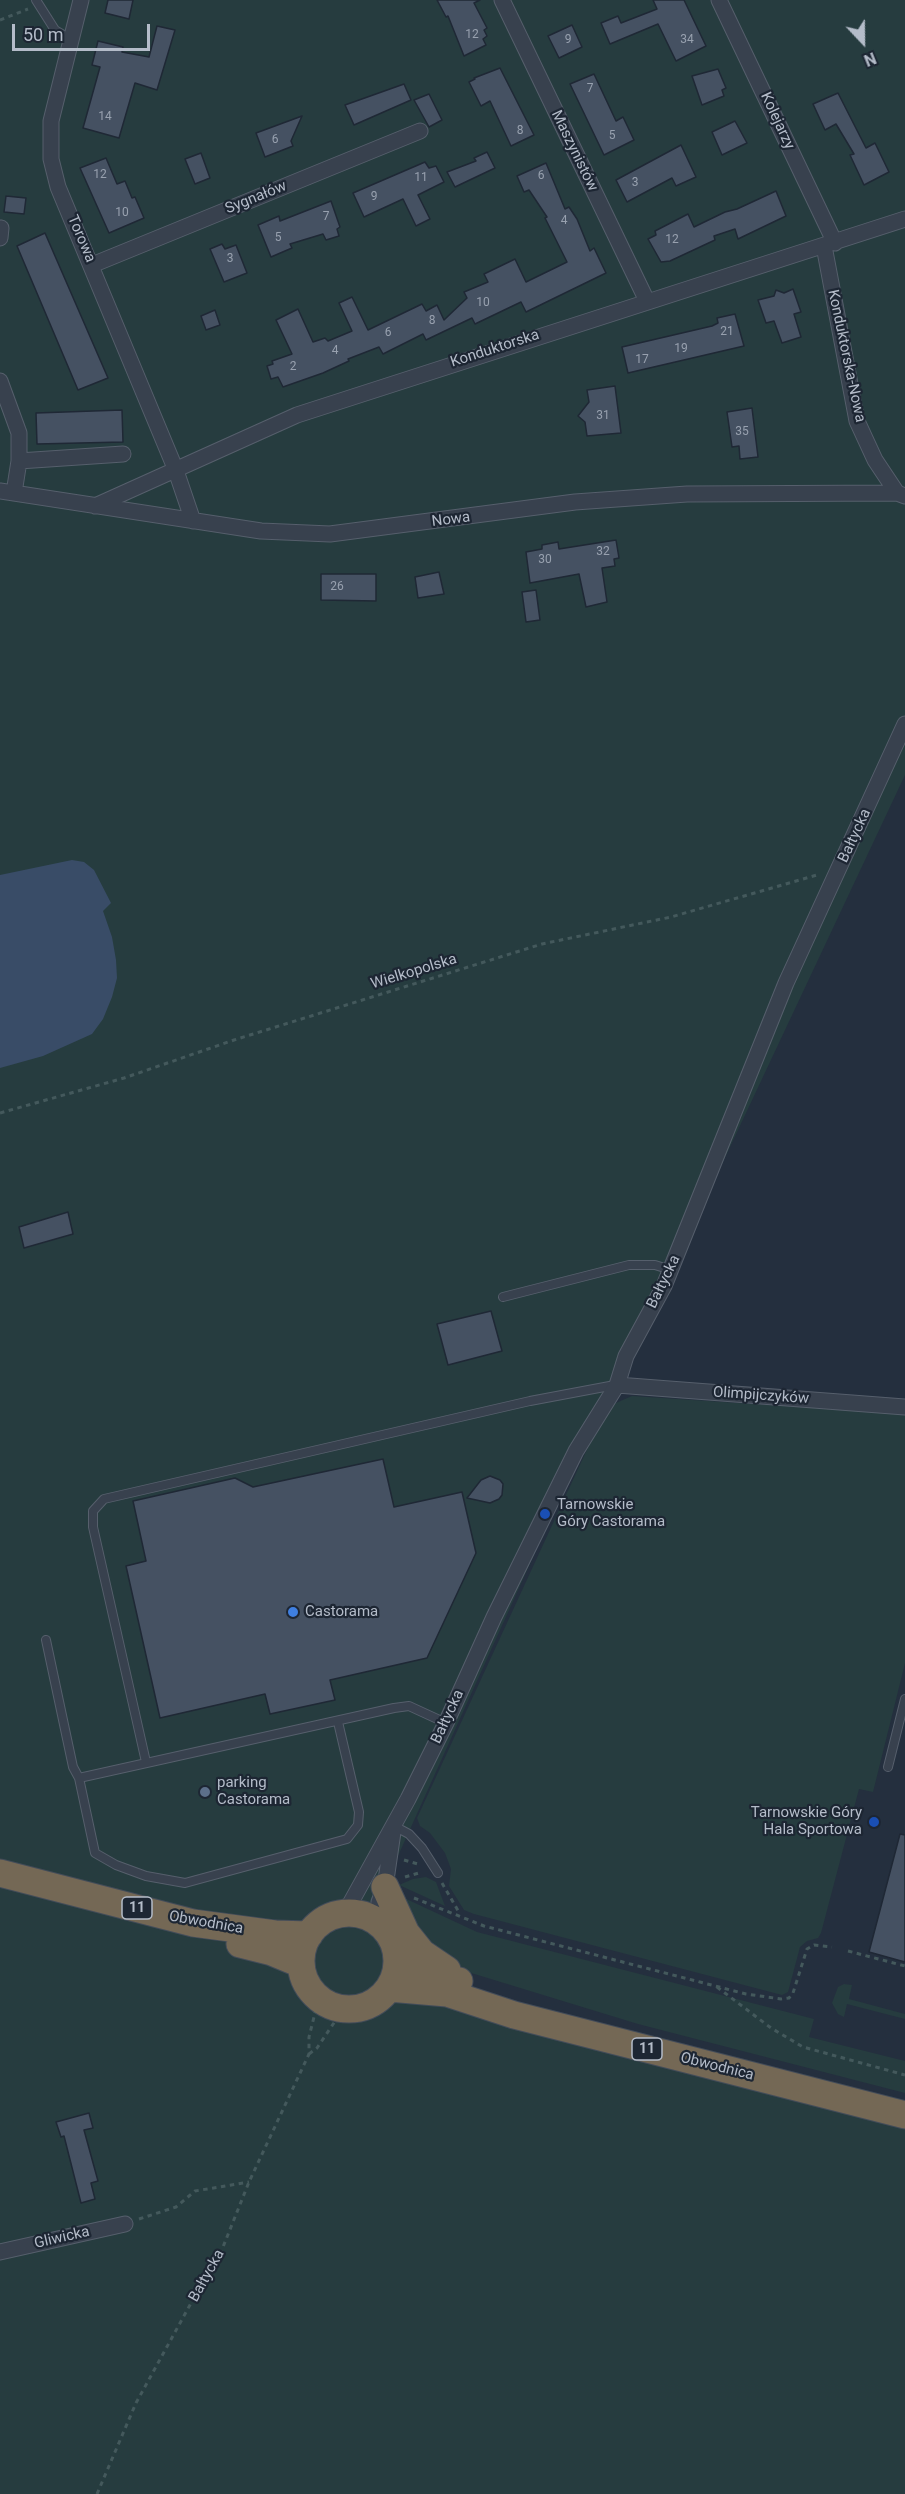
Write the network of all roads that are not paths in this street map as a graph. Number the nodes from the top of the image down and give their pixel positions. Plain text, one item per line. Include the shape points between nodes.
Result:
1 (81, 0) edge
2 (502, 0) edge
3 (719, 0) edge
4 (37, 3) edge
5 (72, 40) junction
6 (420, 131) dead end
7 (905, 219) edge
8 (830, 245) junction
9 (92, 266) junction
10 (647, 301) junction
11 (0, 381) edge
12 (123, 454) dead end
13 (20, 461) junction
14 (175, 468) junction
15 (7, 492) edge
16 (901, 494) edge
17 (95, 506) junction
18 (193, 521) junction
19 (905, 724) edge
20 (671, 1270) junction
21 (503, 1297) dead end
22 (617, 1384) junction
23 (905, 1407) edge
24 (46, 1640) dead end
25 (905, 1699) edge
26 (338, 1722) junction
27 (446, 1723) junction
28 (146, 1762) junction
29 (888, 1767) dead end
30 (79, 1778) junction
31 (394, 1826) junction
32 (0, 1873) edge
33 (438, 1873) road end
34 (0, 1884) edge
35 (395, 1891) junction
36 (345, 1913) junction
37 (378, 1922) junction
38 (309, 1935) junction
39 (397, 1956) junction
40 (301, 1964) junction
41 (468, 1984) junction
42 (389, 1988) junction
43 (905, 2104) edge
44 (905, 2115) edge
45 (125, 2224) road end
46 (0, 2252) edge

1 - 5 street, Torowa
2 - 10 street, Maszynistów
3 - 8 street, Kolejarzy
4 - 5 lane via 55,30
5 - 9 street, Torowa via 51,121 51,159 58,187
6 - 9 street, Sygnałów
7 - 8 street, Konduktorska
8 - 10 street, Konduktorska
8 - 16 street, Konduktorska-Nowa via 857,420 875,460
9 - 14 street, Torowa
10 - 14 street, Konduktorska via 297,415
11 - 13 street via 19,433
12 - 13 street
13 - 15 street
14 - 17 street, Konduktorska
14 - 18 street, Torowa
15 - 17 street, Nowa
16 - 18 street, Nowa via 676,494 575,502 330,534 261,531
17 - 18 street, Nowa
19 - 20 street, Bałtycka via 786,982
20 - 21 lane via 655,1265 629,1265
20 - 22 street, Bałtycka via 626,1356
22 - 23 street, Olimpijczyków
22 - 27 street, Bałtycka via 576,1451
22 - 28 lane via 104,1499 93,1511 93,1527
24 - 30 lane via 73,1767
25 - 29 lane
26 - 27 lane via 409,1706
26 - 28 lane
26 - 30 lane via 359,1812 358,1825 347,1839 185,1883 146,1876 95,1853
27 - 31 street, Bałtycka
28 - 30 lane
31 - 33 lane via 417,1842
31 - 35 street, Bałtycka
31 - 36 street, Bałtycka
32 - 38 highway, Obwodnica / 11 via 193,1923
34 - 40 highway, Obwodnica / 11 via 272,1952
35 - 37 street, Bałtycka via 379,1902
35 - 41 highway via 406,1933 422,1953
36 - 37 highway via 363,1914
36 - 38 highway via 325,1920
37 - 39 highway via 392,1940
38 - 40 highway
39 - 41 highway, Obwodnica / 11 via 430,1975
39 - 42 highway
40 - 42 highway via 307,1984 335,2006 369,2004
41 - 43 highway, Obwodnica / 11 via 583,2020
42 - 44 highway, Obwodnica / 11 via 447,1993 514,2015
45 - 46 street, Gliwicka

